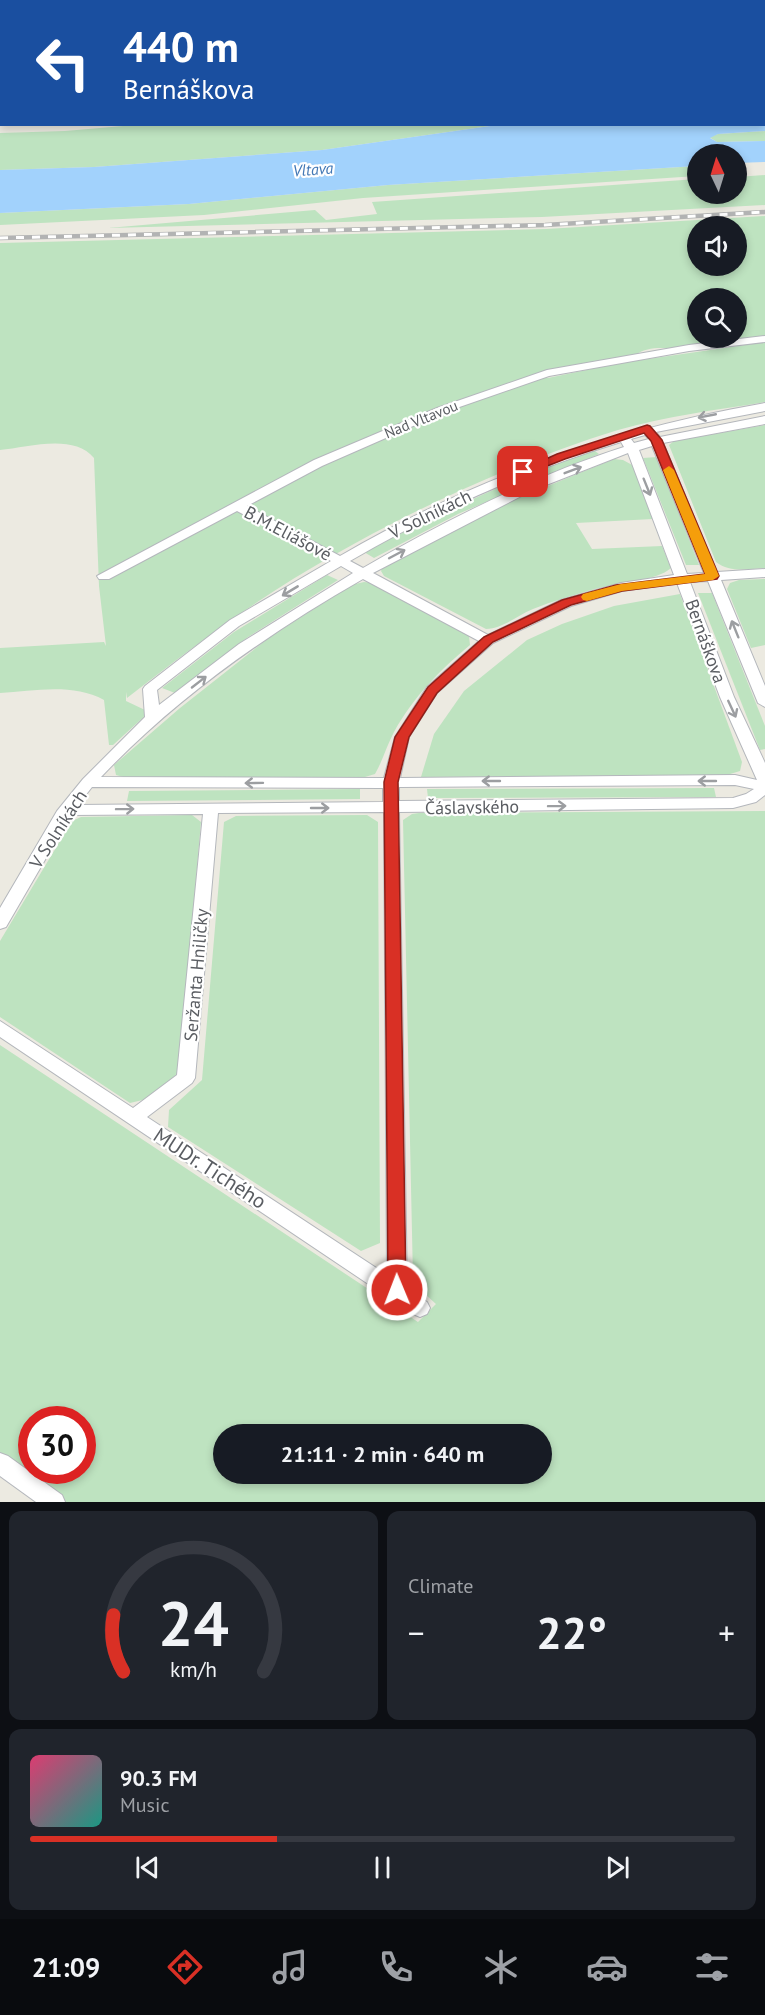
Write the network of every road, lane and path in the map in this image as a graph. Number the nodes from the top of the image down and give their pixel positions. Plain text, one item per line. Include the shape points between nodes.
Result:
1 (765, 339) edge
2 (765, 406) edge
3 (765, 420) edge
4 (647, 429) junction
5 (621, 436) junction
6 (656, 440) junction
7 (632, 448) junction
8 (236, 505) junction
9 (340, 560) junction
10 (364, 572) junction
11 (765, 573) edge
12 (104, 576) dead end
13 (713, 576) junction
14 (683, 578) junction
15 (488, 639) junction
16 (765, 703) edge
17 (153, 719) junction
18 (765, 780) edge
19 (88, 782) junction
20 (391, 782) junction
21 (765, 787) edge
22 (211, 808) junction
23 (391, 808) junction
24 (67, 810) junction
25 (0, 923) edge
26 (0, 1028) edge
27 (134, 1117) junction
28 (397, 1290) junction
29 (420, 1308) dead end
30 (0, 1463) edge
31 (46, 1499) edge

1 - 8 street, Nad Vltavou via 689,348 547,374 441,410 318,463
2 -> 4 street, V Solníkách
3 - 6 street, V Solníkách
4 - 5 street, V Solníkách
4 - 6 street, Bernáškova
5 - 7 street, Bernáškova
5 - 9 street, V Solníkách via 485,487
6 - 7 street, V Solníkách
6 - 13 street, Bernáškova
10 -> 7 street, V Solníkách via 496,504
7 -> 14 street, Bernáškova
8 - 9 street, B.M.Eliášové
8 - 12 street, Nad Vltavou
9 - 10 street
9 -> 17 street, V Solníkách via 226,629 150,688
10 - 15 street
17 -> 10 street, V Solníkách via 251,641
11 - 13 street
13 - 14 street
16 -> 13 street, Bernáškova
14 - 15 street via 621,587 566,603
14 -> 18 street, Bernáškova via 727,697
15 - 20 street via 432,690 402,737
17 - 19 street, V Solníkách
20 -> 19 street, Čáslavského
19 - 24 street, V Solníkách
21 -> 20 street, Čáslavského via 735,780
20 - 23 street
23 -> 21 street, Čáslavského via 734,803 751,798
22 -> 23 street, Čáslavského
24 -> 22 street, Čáslavského
22 - 27 street, Seržanta Hniličky via 186,1078
23 - 28 street
24 - 25 street, V Solníkách
26 - 27 street, MUDr. Tichého
27 - 28 street, MUDr. Tichého
28 - 29 street, MUDr. Tichého
30 - 31 street

